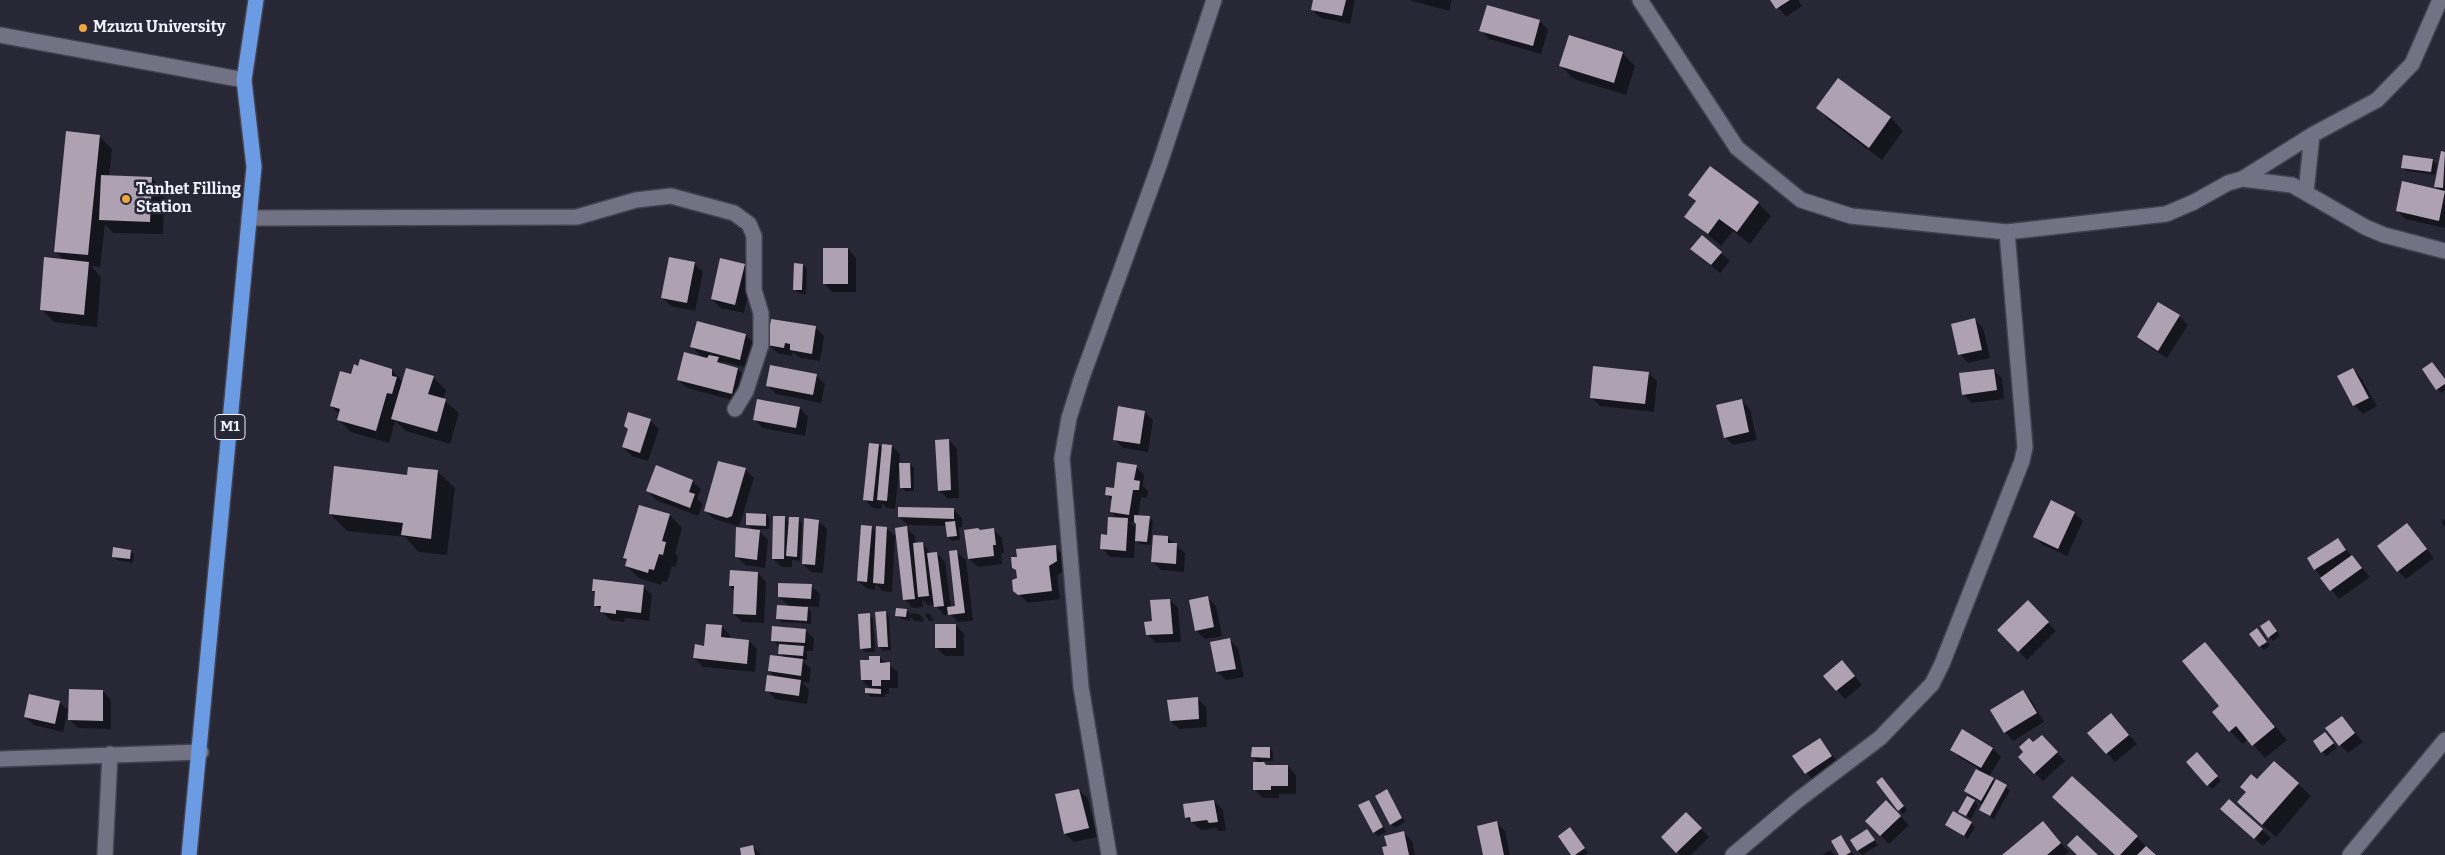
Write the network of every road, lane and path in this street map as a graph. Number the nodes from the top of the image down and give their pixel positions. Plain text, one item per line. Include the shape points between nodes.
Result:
1 (256, 0) edge
2 (1214, 0) edge
3 (1640, 0) edge
4 (2440, 0) edge
5 (0, 35) edge
6 (244, 80) junction
7 (2312, 135) junction
8 (2242, 180) junction
9 (2306, 192) junction
10 (249, 218) junction
11 (2007, 232) junction
12 (2445, 251) edge
13 (735, 408) dead end
14 (2445, 740) edge
15 (201, 752) junction
16 (110, 754) junction
17 (0, 759) edge
18 (104, 855) edge
19 (189, 855) edge
20 (1109, 855) edge
21 (1733, 855) edge
22 (2350, 855) edge

1 - 6 highway, M1
2 - 20 street via 1160,163 1081,380 1069,418 1062,458 1081,687
3 - 11 street via 1737,148 1801,200 1851,216
4 - 7 street via 2412,64 2398,80 2377,100
5 - 6 street
6 - 10 highway, M1 via 254,167
7 - 8 street
7 - 9 street
8 - 9 street via 2285,184
8 - 11 street via 2228,183 2166,214
9 - 12 street via 2372,229
10 - 13 street via 577,217 636,200 671,196 734,213 749,224 754,236 754,290 761,313 761,346 746,391
10 - 15 highway, M1
11 - 21 street via 2025,447 1942,664 1932,684 1880,738 1798,800
14 - 22 street
15 - 16 street
15 - 19 highway, M1
16 - 17 street
16 - 18 street

